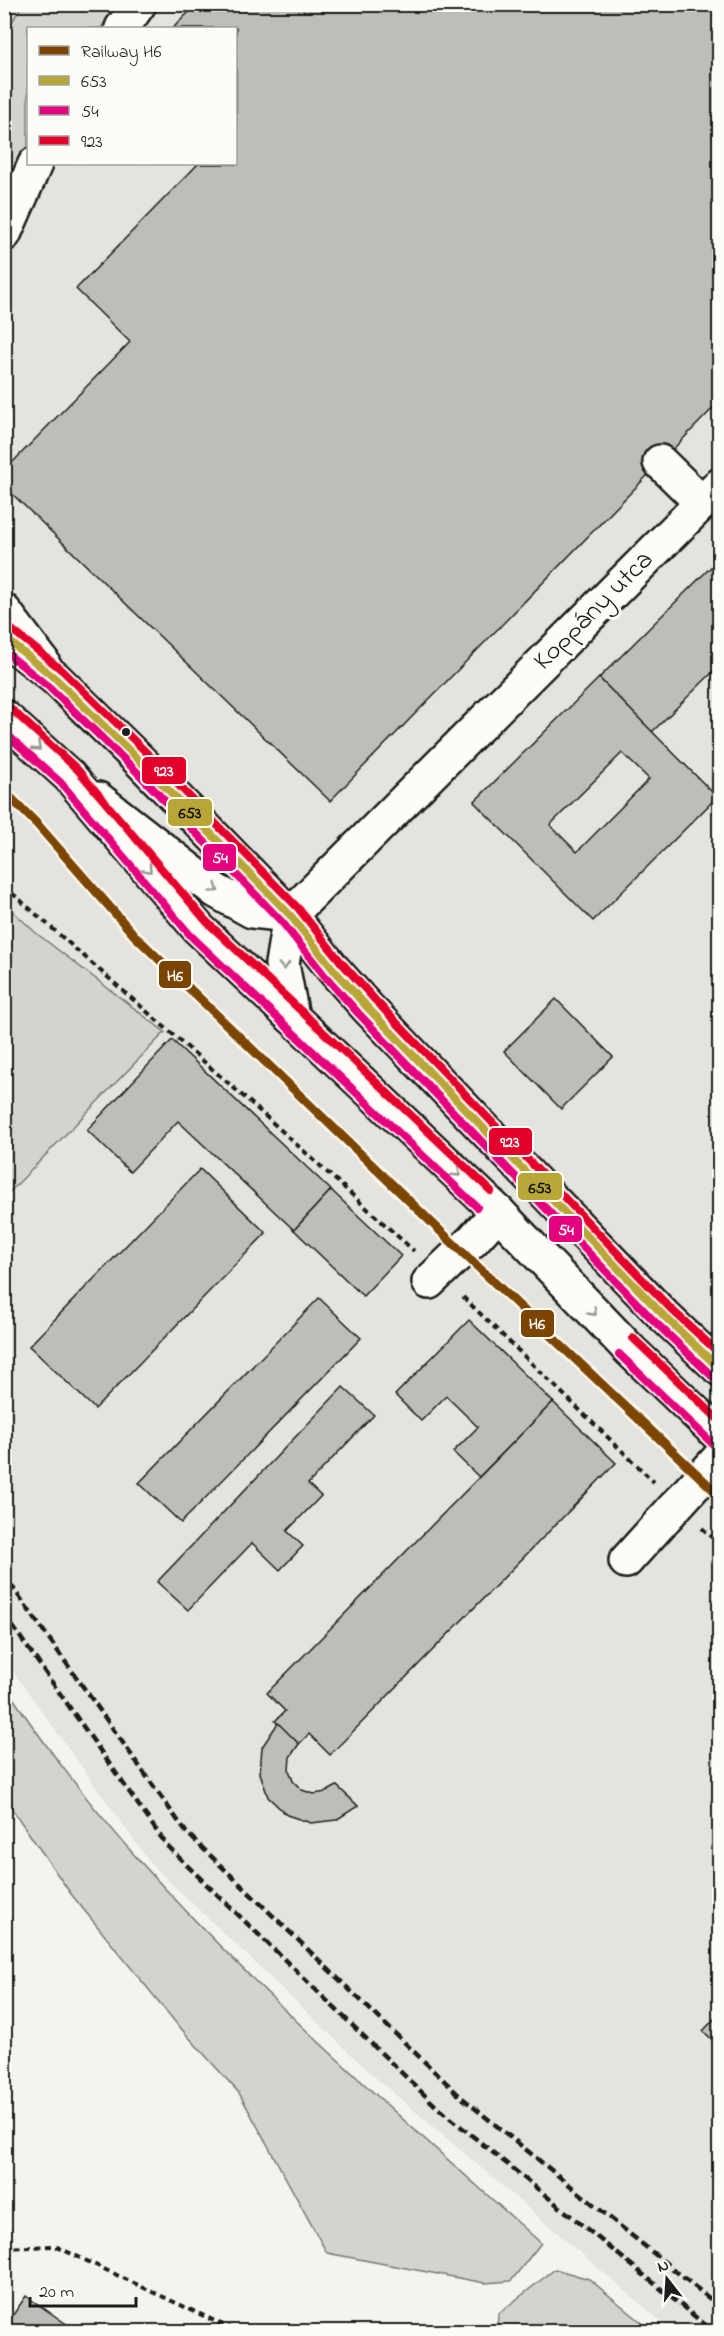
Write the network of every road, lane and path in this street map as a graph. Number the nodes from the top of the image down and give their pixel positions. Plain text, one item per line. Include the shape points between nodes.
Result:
1 (139, 4) edge
2 (123, 27) edge
3 (35, 165) edge
4 (4, 234) edge
5 (660, 462) dead end
6 (711, 494) edge
7 (4, 611) edge
8 (4, 637) edge
9 (56, 679) junction
10 (4, 717) edge
11 (69, 776) junction
12 (4, 886) edge
13 (290, 915) junction
14 (292, 1017) junction
15 (498, 1212) junction
16 (433, 1277) junction
17 (720, 1369) edge
18 (720, 1436) edge
19 (720, 1457) edge
20 (677, 1504) junction
21 (720, 1545) edge
22 (626, 1561) dead end
23 (4, 2248) edge
24 (238, 2331) edge

1 - 2 main road
3 - 4 main road
5 - 6 main road
6 - 13 main road, Koppány utca
7 - 9 main road
8 - 9 main road
9 - 13 main road
10 -> 11 main road
11 -> 13 main road via 216,891 252,911
11 -> 14 main road via 198,928
12 - 16 path via 252,1104
13 -> 14 main road via 282,964
13 - 17 main road via 367,1007 664,1316
14 -> 15 main road
15 - 16 main road
15 -> 18 main road via 631,1351
16 - 20 path
19 - 20 main road
20 - 21 path
20 - 22 main road
23 - 24 path via 55,2246

